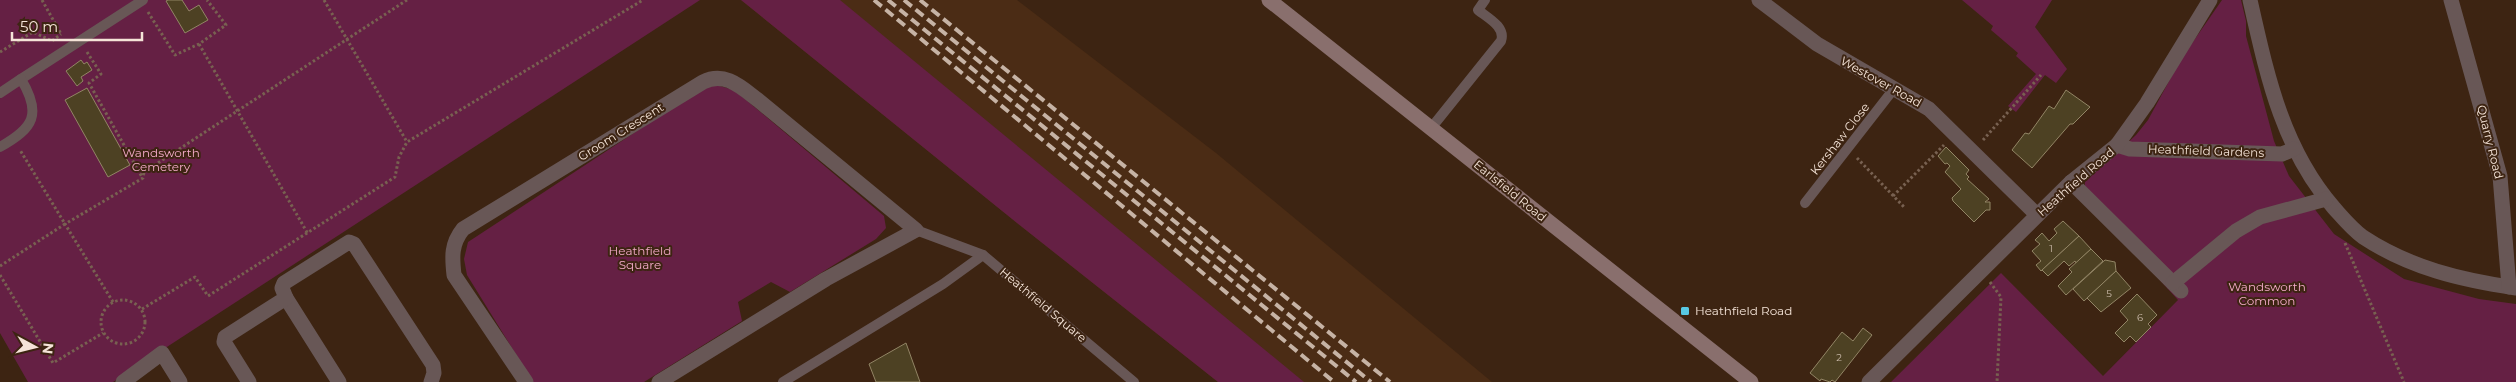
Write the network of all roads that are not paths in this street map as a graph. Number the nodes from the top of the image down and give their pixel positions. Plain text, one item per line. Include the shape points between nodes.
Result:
1 (1269, 0) edge
2 (1485, 0) edge
3 (1759, 0) edge
4 (2210, 0) edge
5 (2250, 0) edge
6 (2451, 0) edge
7 (142, 1) edge
8 (21, 79) junction
9 (1894, 90) junction
10 (0, 93) edge
11 (1432, 128) junction
12 (2117, 145) junction
13 (0, 147) edge
14 (2294, 149) junction
15 (2071, 182) junction
16 (2326, 199) junction
17 (1805, 203) dead end
18 (2037, 215) junction
19 (916, 230) junction
20 (983, 255) junction
21 (2512, 288) edge
22 (286, 298) junction
23 (123, 382) edge
24 (180, 382) edge
25 (249, 382) edge
26 (339, 382) edge
27 (431, 382) edge
28 (526, 382) edge
29 (659, 382) edge
30 (783, 382) edge
31 (1134, 382) edge
32 (1751, 382) edge
33 (1869, 382) edge

1 - 11 main road, Earlsfield Road
2 - 11 lane via 1478,10 1502,30 1501,41
3 - 9 street, Westover Road via 1817,44
4 - 12 street, Heathfield Road via 2147,103
5 - 14 street via 2268,81
6 - 21 street, Quarry Road via 2500,176
7 - 8 lane
8 - 10 lane
8 - 13 lane via 31,96 32,120 14,139
9 - 17 lane, Kershaw Close
9 - 18 street, Westover Road via 1929,109
11 - 32 main road, Earlsfield Road
12 - 14 street, Heathfield Gardens via 2130,149 2282,154
12 - 15 street, Heathfield Road
14 - 16 street
15 - 16 street via 2177,287 2236,232 2260,217
15 - 18 street, Heathfield Road
16 - 21 street via 2357,232 2398,256 2452,277
18 - 33 street, Heathfield Road
19 - 20 lane, Heathfield Square
19 - 28 street, Groom Crescent via 733,81 709,79 464,229 454,240 454,275
19 - 29 street via 826,278
20 - 30 lane via 943,284
20 - 31 lane, Heathfield Square
22 - 25 street via 226,337 224,342
22 - 26 street
22 - 27 street via 282,288 284,283 344,244 354,244 433,365
23 - 24 street via 162,353

